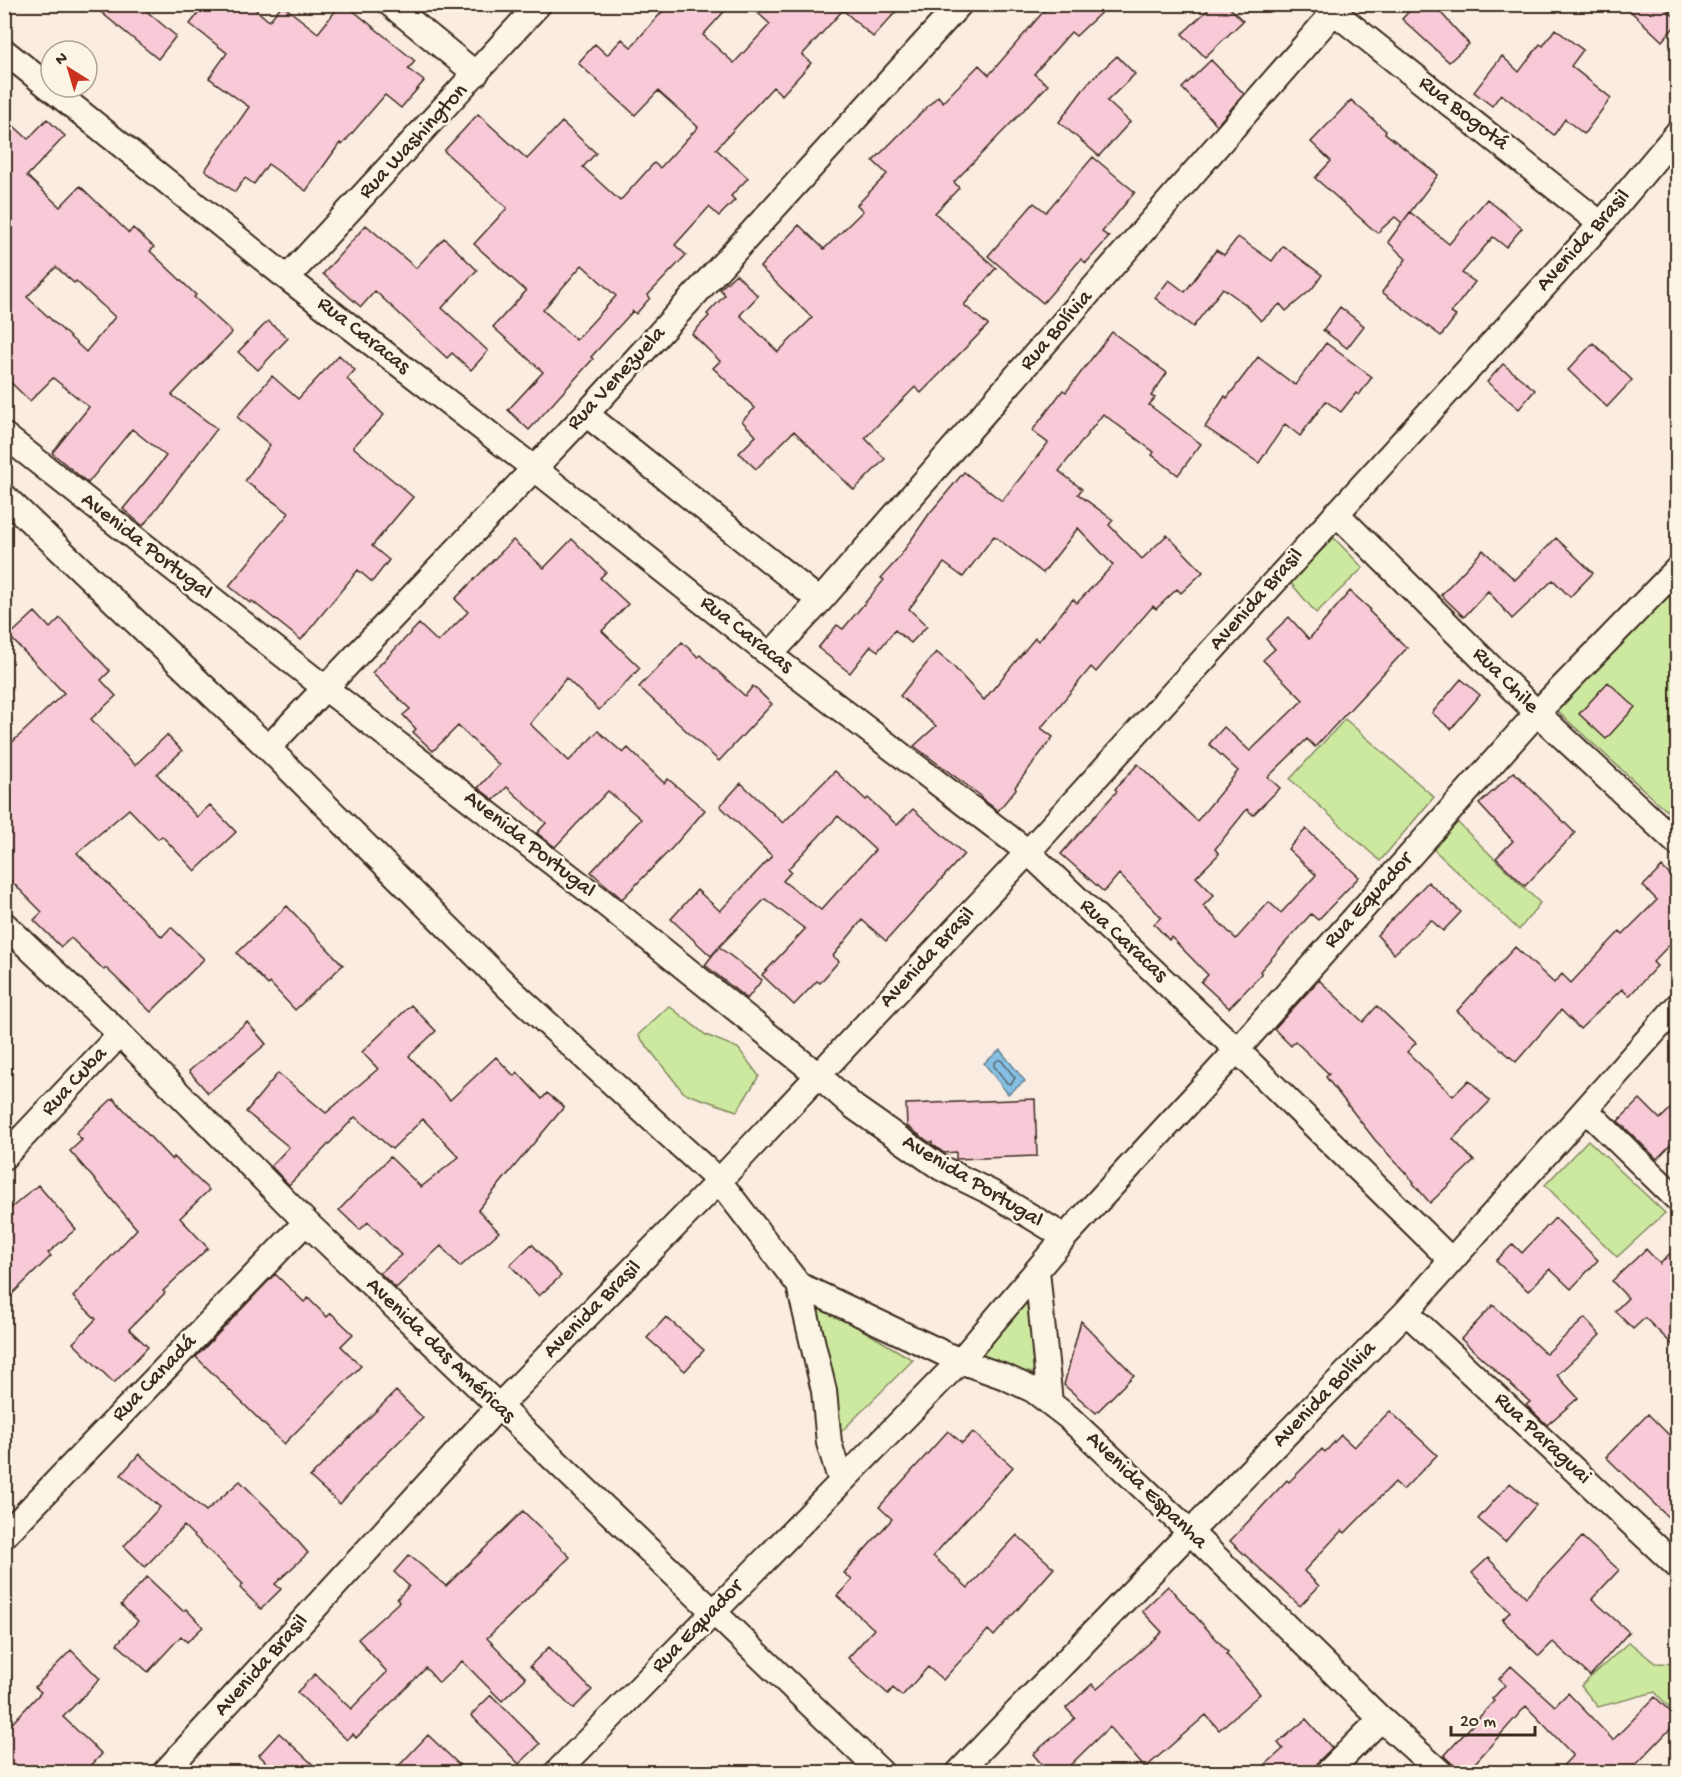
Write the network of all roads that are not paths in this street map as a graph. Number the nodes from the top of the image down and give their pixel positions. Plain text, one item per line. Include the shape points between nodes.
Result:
1 (390, 4) edge
2 (539, 4) edge
3 (960, 4) edge
4 (1333, 7) edge
5 (4, 51) edge
6 (476, 74) junction
7 (1677, 132) edge
8 (1601, 224) junction
9 (287, 278) junction
10 (586, 414) junction
11 (4, 435) edge
12 (535, 469) junction
13 (4, 496) edge
14 (1336, 513) junction
15 (1677, 568) edge
16 (820, 601) junction
17 (770, 655) junction
18 (325, 688) junction
19 (1537, 713) junction
20 (268, 748) junction
21 (1677, 844) edge
22 (1028, 852) junction
23 (4, 924) edge
24 (1677, 1005) edge
25 (120, 1034) junction
26 (1237, 1050) junction
27 (818, 1075) junction
28 (1586, 1110) junction
29 (4, 1157) edge
30 (719, 1181) junction
31 (1677, 1200) edge
32 (306, 1222) junction
33 (1065, 1237) junction
34 (1451, 1260) junction
35 (1037, 1270) junction
36 (800, 1285) junction
37 (1406, 1312) junction
38 (960, 1361) junction
39 (1050, 1403) junction
40 (498, 1407) junction
41 (841, 1482) junction
42 (1190, 1532) junction
43 (4, 1536) edge
44 (1677, 1567) edge
45 (712, 1613) junction
46 (1381, 1719) junction
47 (165, 1773) edge
48 (557, 1773) edge
49 (881, 1773) edge
50 (960, 1773) edge
51 (1328, 1773) edge
52 (1440, 1773) edge

1 - 6 street
2 - 6 street, Rua Washington
3 - 10 street, Rua Venezuela
4 - 8 street, Rua Bogotá
4 - 16 street, Rua Bolívia
5 - 9 street, Rua Caracas
6 - 9 street, Rua Washington
7 - 8 street, Avenida Brasil
8 - 14 street, Avenida Brasil
9 - 12 street, Rua Caracas
10 - 12 street, Rua Venezuela
10 - 16 street
11 - 18 street, Avenida Portugal
12 - 17 street, Rua Caracas
12 - 18 street, Rua Venezuela
13 - 20 street
14 - 19 street, Rua Chile
14 - 22 street, Avenida Brasil
15 - 19 street, Rua Equador
16 - 17 street, Rua Bolívia
17 - 22 street, Rua Caracas
18 - 20 street, Rua Venezuela
18 - 27 street, Avenida Portugal via 598,898
19 - 21 street, Rua Chile
19 - 26 street, Rua Equador
20 - 30 street via 510,989
22 - 26 street, Rua Caracas
22 - 27 street, Avenida Brasil
23 - 25 street, Avenida das Américas
24 - 28 street, Avenida Bolívia
25 - 29 street, Rua Cuba
25 - 32 street, Avenida das Américas
26 - 33 street, Rua Equador
26 - 34 street, Rua Caracas
27 - 30 street, Avenida Brasil
27 - 33 street, Avenida Portugal via 854,1107 940,1168 992,1193
28 - 31 street
28 - 34 street, Avenida Bolívia
30 - 36 street
30 - 40 street, Avenida Brasil
32 - 40 street, Avenida das Américas
32 - 43 street, Rua Canadá
33 - 35 street, Rua Equador
34 - 37 street, Avenida Bolívia
35 - 38 street, Rua Equador
35 - 39 street
36 - 38 street, Avenida Espanha
36 - 41 street
37 - 42 street, Avenida Bolívia
37 - 44 street, Rua Paraguai
38 - 39 street, Avenida Espanha via 1033,1390
38 - 41 street, Rua Equador
39 - 42 street, Avenida Espanha
40 - 45 street, Avenida das Américas
40 - 47 street, Avenida Brasil
41 - 45 street, Rua Equador
42 - 46 street, Avenida Espanha
42 - 50 street, Avenida Bolívia
45 - 48 street, Rua Equador
45 - 49 street, Avenida das Américas
46 - 51 street
46 - 52 street, Avenida Espanha

